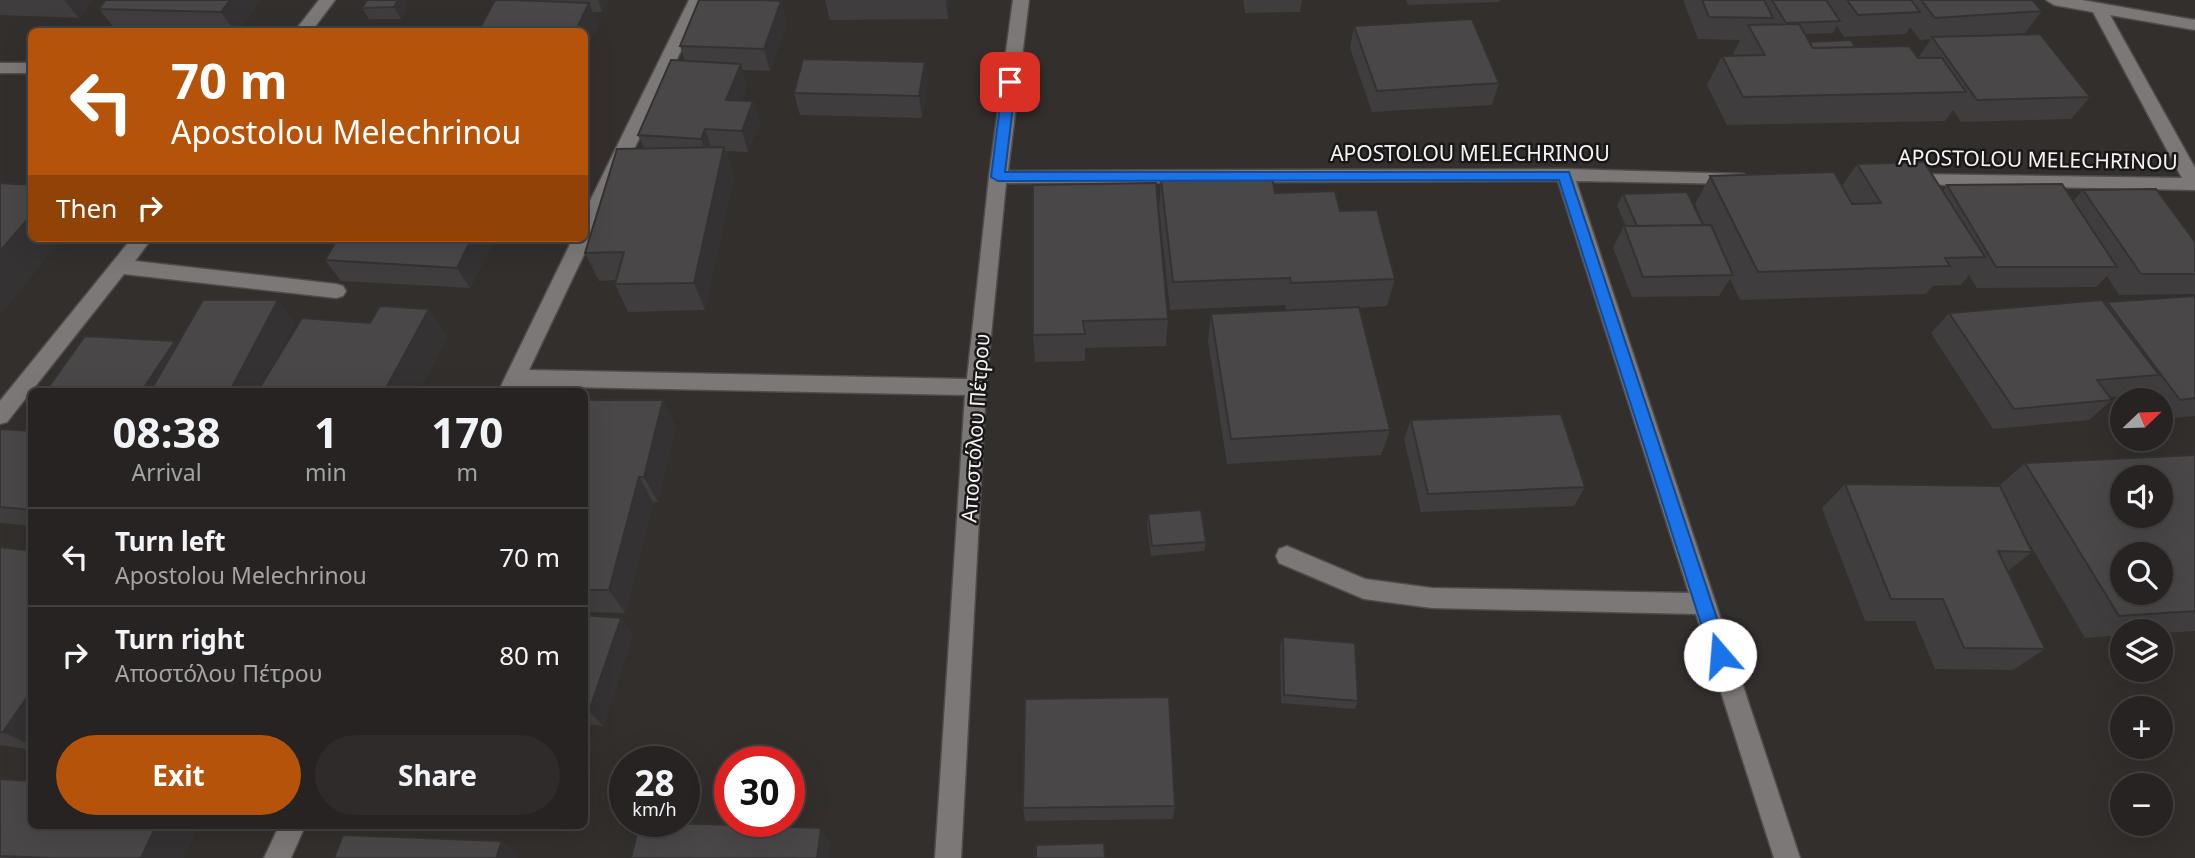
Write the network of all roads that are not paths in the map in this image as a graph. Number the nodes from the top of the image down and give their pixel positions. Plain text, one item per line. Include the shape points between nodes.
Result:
1 (327, 0) edge
2 (697, 0) edge
3 (1021, 0) edge
4 (2054, 0) edge
5 (2099, 9) junction
6 (2195, 25) edge
7 (305, 28) edge
8 (0, 68) edge
9 (28, 68) edge
10 (1565, 175) junction
11 (998, 177) junction
12 (1751, 178) edge
13 (1890, 180) edge
14 (2195, 184) edge
15 (588, 226) edge
16 (140, 242) edge
17 (580, 242) edge
18 (121, 267) junction
19 (336, 291) dead end
20 (511, 385) edge
21 (976, 387) junction
22 (0, 416) edge
23 (1287, 556) dead end
24 (1704, 604) junction
25 (290, 829) edge
26 (276, 858) edge
27 (948, 858) edge
28 (1787, 858) edge

1 - 7 street
2 - 15 street
3 - 11 street, Αποστόλου Πέτρου
4 - 5 street
5 - 6 street
5 - 14 street
8 - 9 street
10 - 11 street, APOSTOLOU MELECHRINOU
10 - 12 street, APOSTOLOU MELECHRINOU
10 - 24 street
11 - 21 street, Αποστόλου Πέτρου
13 - 14 street, APOSTOLOU MELECHRINOU
16 - 18 street
17 - 20 street
18 - 19 street
18 - 22 street
20 - 21 street
21 - 27 street, Αποστόλου Πέτρου
23 - 24 street via 1364,589 1433,598
24 - 28 street
25 - 26 street

